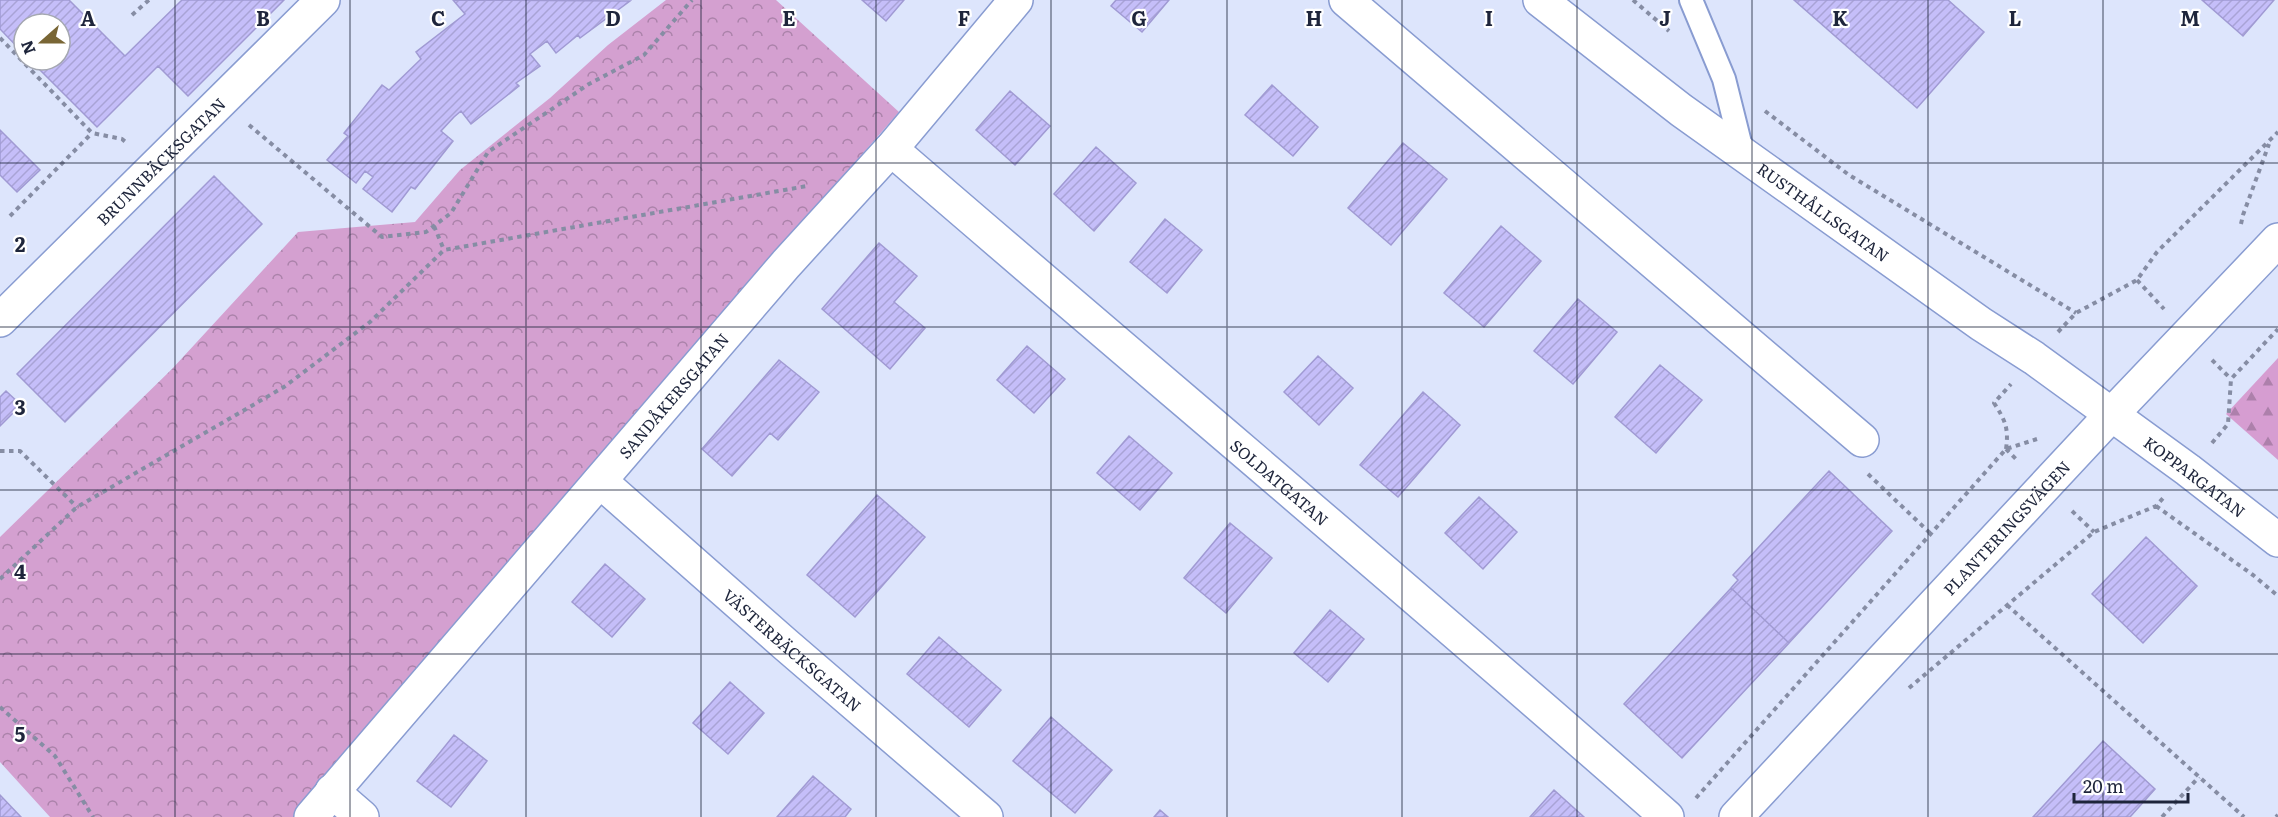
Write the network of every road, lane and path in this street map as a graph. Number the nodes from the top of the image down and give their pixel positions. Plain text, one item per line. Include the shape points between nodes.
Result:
1 (149, 0) edge
2 (323, 0) edge
3 (692, 0) edge
4 (1016, 0) edge
5 (1346, 0) edge
6 (1540, 0) edge
7 (1633, 0) edge
8 (1691, 0) edge
9 (132, 15) dead end
10 (1675, 36) dead end
11 (0, 38) edge
12 (1725, 80) junction
13 (221, 102) junction
14 (2278, 132) edge
15 (92, 133) junction
16 (2271, 140) junction
17 (891, 149) junction
18 (1743, 155) junction
19 (154, 168) junction
20 (808, 186) dead end
21 (10, 216) dead end
22 (2241, 225) dead end
23 (434, 226) junction
24 (2278, 240) edge
25 (444, 250) junction
26 (2076, 313) junction
27 (0, 321) edge
28 (2278, 329) edge
29 (2034, 358) junction
30 (2112, 414) junction
31 (1862, 440) joint
32 (0, 451) edge
33 (2188, 470) junction
34 (600, 481) junction
35 (2156, 506) junction
36 (78, 507) junction
37 (1931, 534) junction
38 (2278, 540) edge
39 (0, 579) edge
40 (2278, 596) edge
41 (2007, 605) junction
42 (1903, 693) dead end
43 (0, 707) edge
44 (2199, 777) junction
45 (332, 791) junction
46 (1696, 799) dead end
47 (93, 817) edge
48 (311, 817) edge
49 (362, 817) edge
50 (986, 817) edge
51 (1667, 817) edge
52 (1736, 817) edge
53 (2162, 817) edge
54 (2244, 817) edge

1 - 9 path
2 - 13 street, BRUNNBÄCKSGATAN
3 - 23 path via 644,56 589,84 488,152 451,213
4 - 17 street, SANDÅKERSGATAN
5 - 31 street
6 - 18 street, RUSTHÅLLSGATAN
7 - 10 path
8 - 12 lane
11 - 15 path
12 - 18 lane
12 - 26 path via 1849,176
13 - 19 street, BRUNNBÄCKSGATAN
13 - 23 path via 382,237 426,232
14 - 16 path
15 - 19 path via 122,139
15 - 21 path
16 - 22 path
16 - 26 path via 2157,252 2137,280
17 - 34 street, SANDÅKERSGATAN via 786,264
17 - 51 street, SOLDATGATAN via 1490,660
18 - 29 street, RUSTHÅLLSGATAN
19 - 27 street, BRUNNBÄCKSGATAN
20 - 25 path
23 - 25 path
24 - 30 street, PLANTERINGSVÄGEN
25 - 36 path via 370,322 284,387
26 - 29 path
28 - 33 path via 2230,379 2228,424
29 - 30 street, RUSTHÅLLSGATAN
29 - 37 path via 1995,403 2005,420 2006,449
30 - 33 street, KOPPARGATAN
30 - 52 street, PLANTERINGSVÄGEN
31 - 37 path via 1862,469
32 - 36 path via 20,451
33 - 35 path
33 - 38 street, KOPPARGATAN
34 - 45 street, SANDÅKERSGATAN
34 - 50 street, VÄSTERBÄCKSGATAN
35 - 40 path
35 - 41 path via 2094,532
36 - 39 path
37 - 46 path
41 - 42 path
41 - 44 path
43 - 47 path via 55,756
44 - 53 path
44 - 54 path
45 - 48 street, SANDÅKERSGATAN
45 - 49 street

